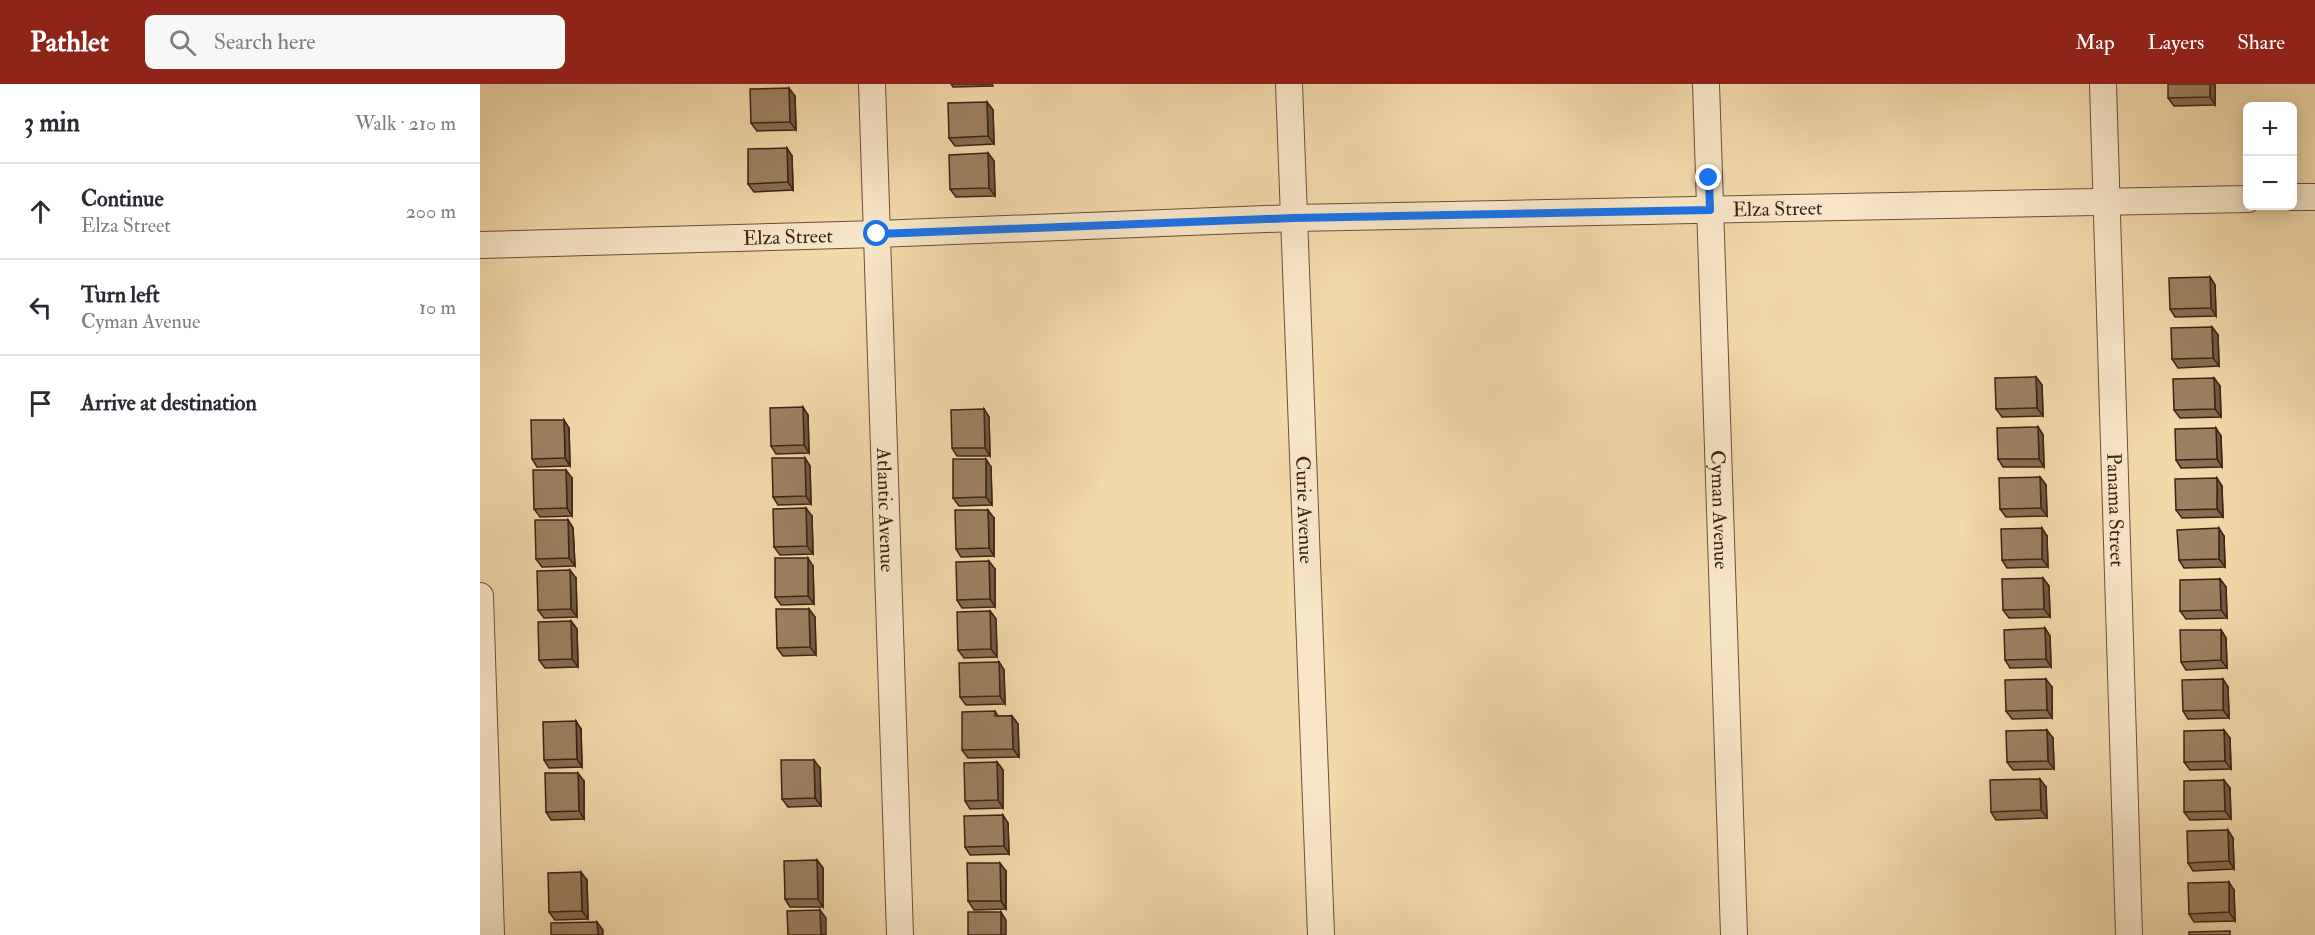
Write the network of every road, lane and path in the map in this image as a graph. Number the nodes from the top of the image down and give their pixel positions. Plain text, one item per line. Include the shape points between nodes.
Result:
1 (873, 84) edge
2 (1289, 84) edge
3 (1706, 84) edge
4 (2103, 84) edge
5 (2315, 197) edge
6 (2297, 198) edge
7 (2243, 199) edge
8 (2106, 202) junction
9 (1710, 210) junction
10 (1294, 218) junction
11 (877, 234) junction
12 (480, 245) edge
13 (480, 596) edge
14 (491, 935) edge
15 (900, 935) edge
16 (1321, 935) edge
17 (1734, 935) edge
18 (2129, 935) edge

1 - 11 street, Atlantic Avenue
2 - 10 street, Curie Avenue
3 - 9 street, Cyman Avenue
4 - 8 street, Panama Street
5 - 6 street
7 - 8 street, Elza Street
8 - 9 street, Elza Street
8 - 18 street, Panama Street
9 - 10 street, Elza Street
9 - 17 street, Cyman Avenue
10 - 11 street, Elza Street
10 - 16 street, Curie Avenue
11 - 12 street, Elza Street
11 - 15 street, Atlantic Avenue
13 - 14 street

